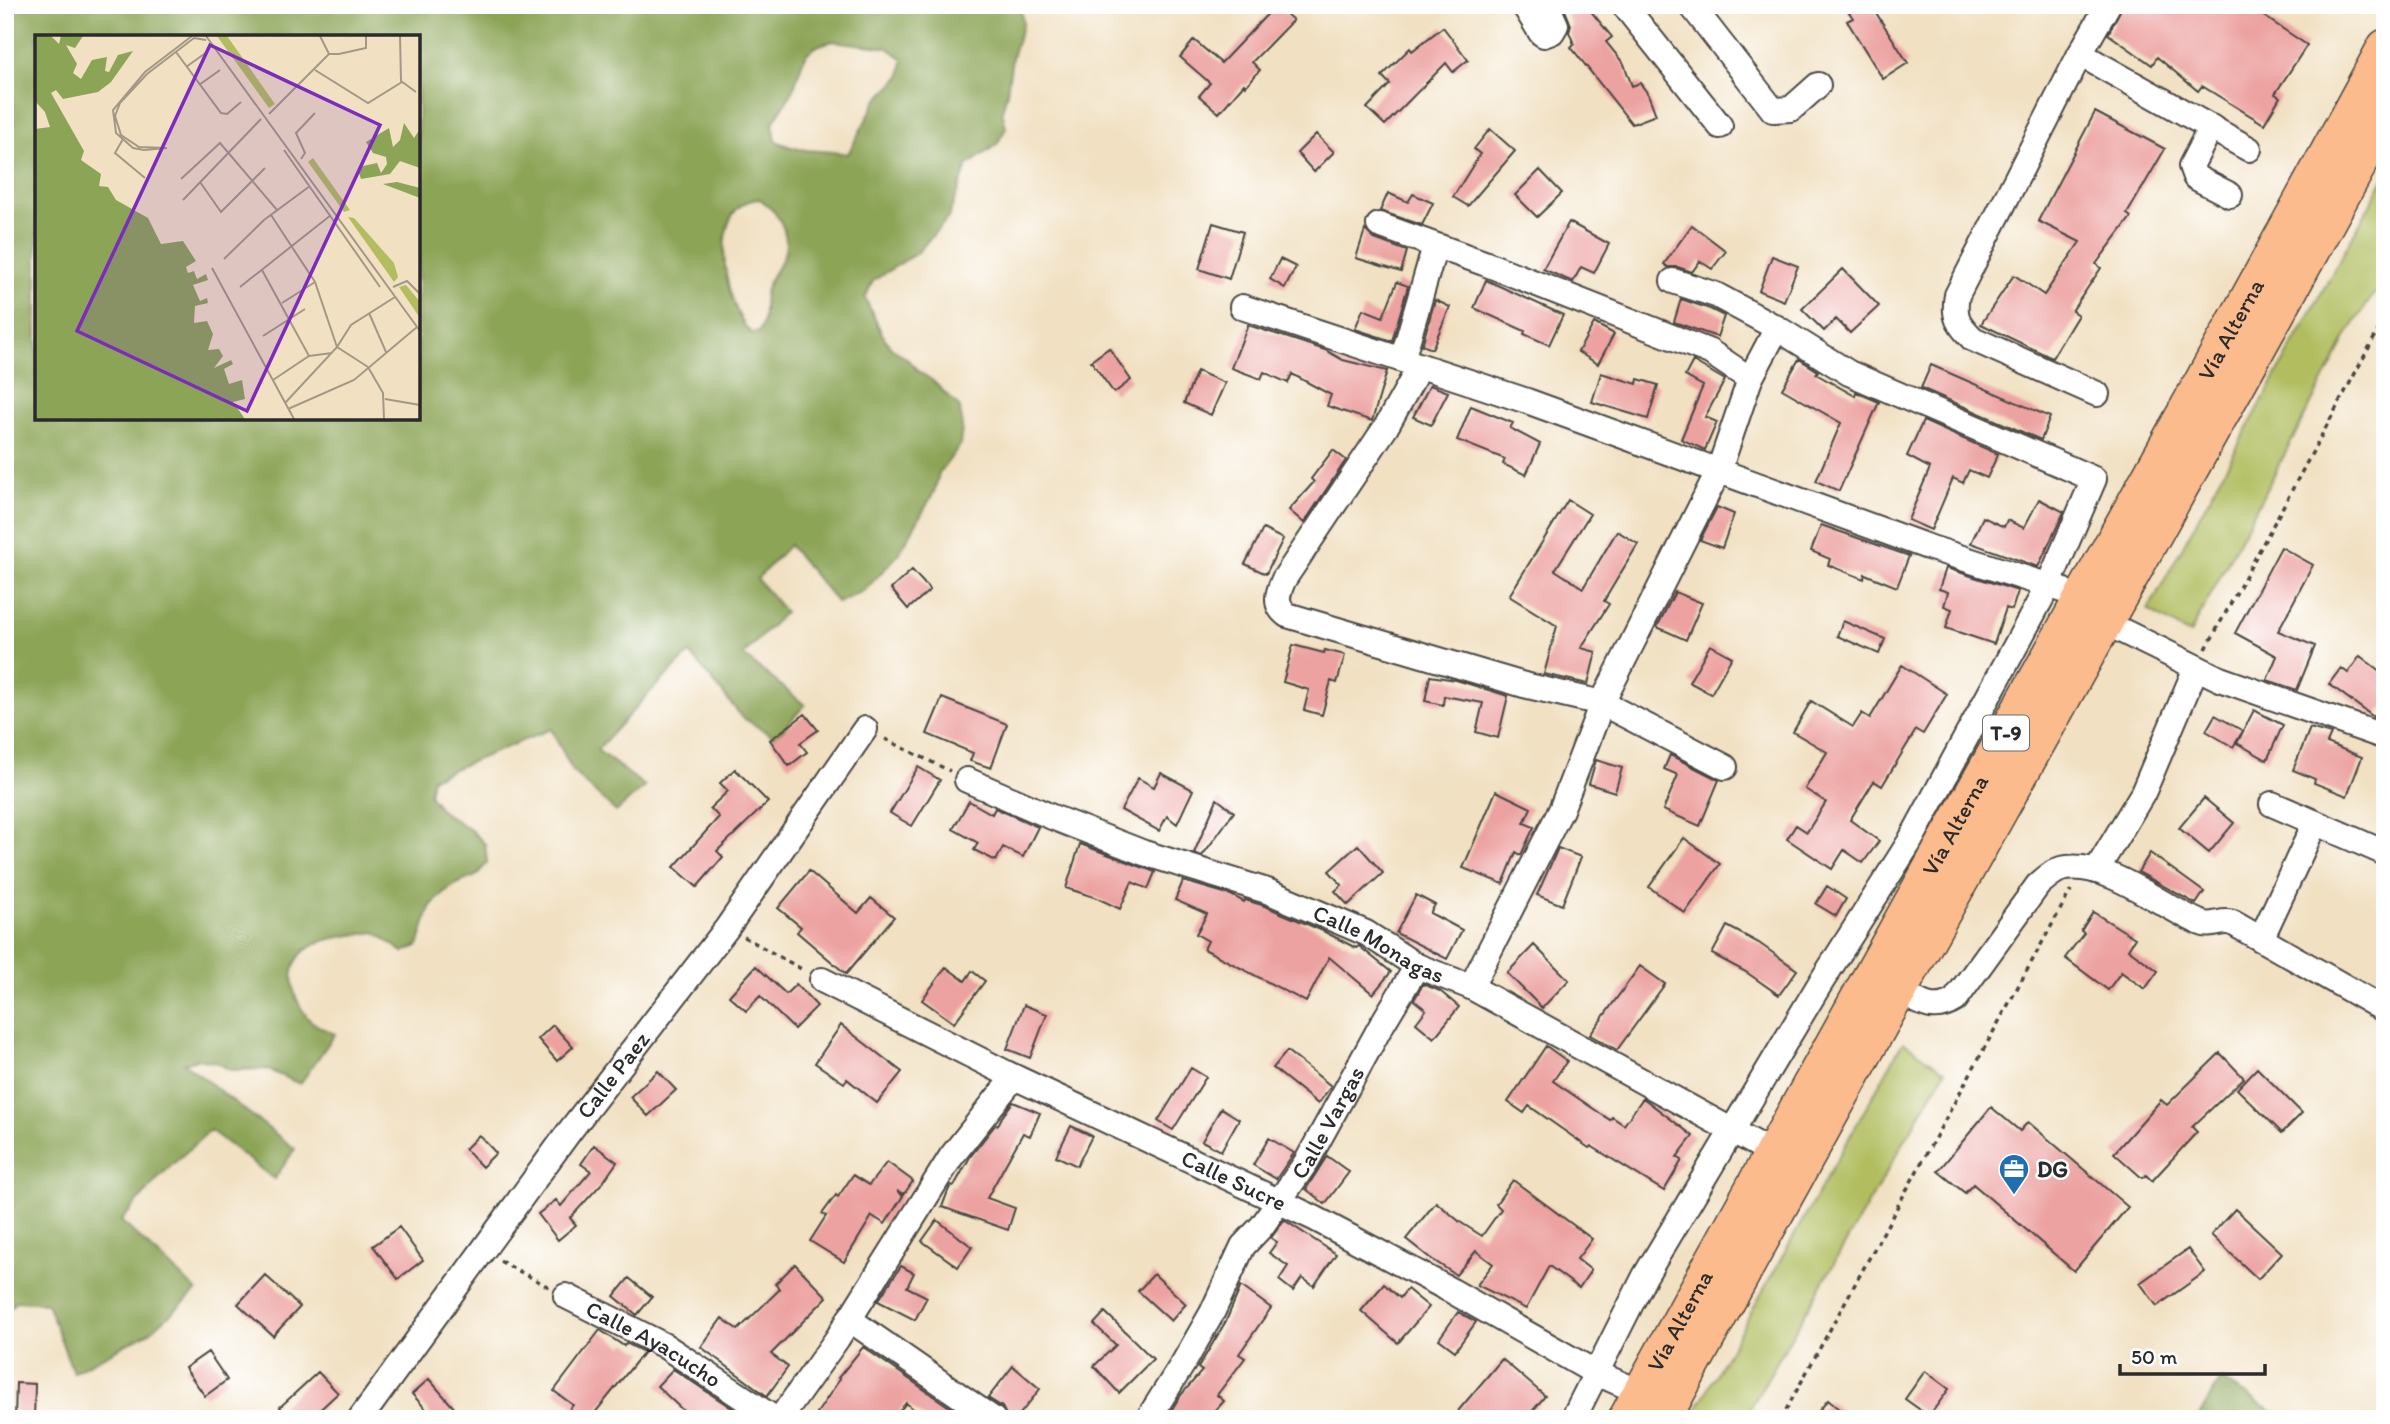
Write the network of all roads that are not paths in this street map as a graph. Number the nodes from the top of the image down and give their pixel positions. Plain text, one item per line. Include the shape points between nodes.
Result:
1 (1524, 5) edge
2 (1547, 5) edge
3 (1691, 5) edge
4 (2108, 5) edge
5 (1629, 7) edge
6 (2385, 47) edge
7 (2080, 54) junction
8 (1818, 85) dead end
9 (2385, 117) edge
10 (1720, 126) dead end
11 (2211, 127) junction
12 (2249, 149) dead end
13 (2230, 195) dead end
14 (1379, 225) dead end
15 (1434, 246) junction
16 (1673, 281) dead end
17 (1242, 307) dead end
18 (1777, 328) junction
19 (1411, 363) junction
20 (1751, 379) junction
21 (2097, 394) dead end
22 (1719, 470) junction
23 (2048, 586) junction
24 (2082, 597) junction
25 (2106, 623) junction
26 (2196, 668) junction
27 (1602, 704) junction
28 (865, 729) road end
29 (2385, 737) edge
30 (1725, 767) dead end
31 (967, 780) road end
32 (2272, 803) dead end
33 (2315, 823) junction
34 (2385, 853) edge
35 (2089, 870) junction
36 (2261, 939) junction
37 (1417, 966) junction
38 (822, 980) road end
39 (1471, 988) junction
40 (1899, 991) junction
41 (2385, 1010) edge
42 (1014, 1077) junction
43 (1731, 1130) junction
44 (1771, 1152) junction
45 (1280, 1201) junction
46 (566, 1296) road end
47 (849, 1319) junction
48 (1596, 1373) junction
49 (1633, 1405) edge
50 (360, 1419) edge
51 (778, 1419) edge
52 (993, 1419) edge
53 (1148, 1419) edge
54 (1573, 1419) edge
55 (1663, 1419) edge

1 - 2 street via 1544,35 1556,25
3 - 8 street via 1773,110 1791,109
4 - 7 street
5 - 10 street
6 - 24 highway, Vía Alterna / T-9
7 - 11 street
7 - 21 street via 1957,295 1955,309 1960,326 1973,339
9 - 25 highway, Vía Alterna / T-9
11 - 12 street
11 - 13 street via 2191,166 2194,177
14 - 15 street
15 - 19 street
15 - 20 street via 1710,352
16 - 18 street via 1716,295
17 - 19 street
18 - 20 street
18 - 23 street via 1849,373 2094,479
19 - 22 street
19 - 27 street via 1386,427 1284,579 1279,608 1287,615 1472,670
20 - 22 street
22 - 23 street
22 - 27 street
23 - 24 street
23 - 43 street via 1909,843
24 - 44 highway, Vía Alterna / T-9
25 - 26 street
25 - 40 highway, Vía Alterna / T-9
26 - 29 street
26 - 35 street via 2143,793
27 - 30 street
27 - 39 street via 1561,810
28 - 50 street, Calle Paez via 727,928 569,1132
31 - 37 street, Calle Monagas via 1144,853 1267,891 1366,933
32 - 33 street
33 - 34 street
33 - 36 street
35 - 36 street via 2122,881 2206,925 2228,921
35 - 40 street via 2060,869 2038,885 1955,1000 1926,1007
36 - 41 street
37 - 39 street, Calle Monagas
37 - 45 street, Calle Vargas
38 - 42 street, Calle Sucre
39 - 43 street, Calle Monagas
40 - 55 highway, Vía Alterna / T-9
42 - 45 street, Calle Sucre
42 - 47 street via 951,1157
43 - 44 street, Calle Monagas
43 - 48 street via 1645,1276
44 - 49 highway, Vía Alterna / T-9
45 - 48 street, Calle Sucre
45 - 53 street, Calle Vargas via 1243,1247 1212,1313
46 - 51 street, Calle Ayacucho via 665,1346
47 - 51 street
47 - 52 street
48 - 49 street, Calle Sucre
48 - 54 street

